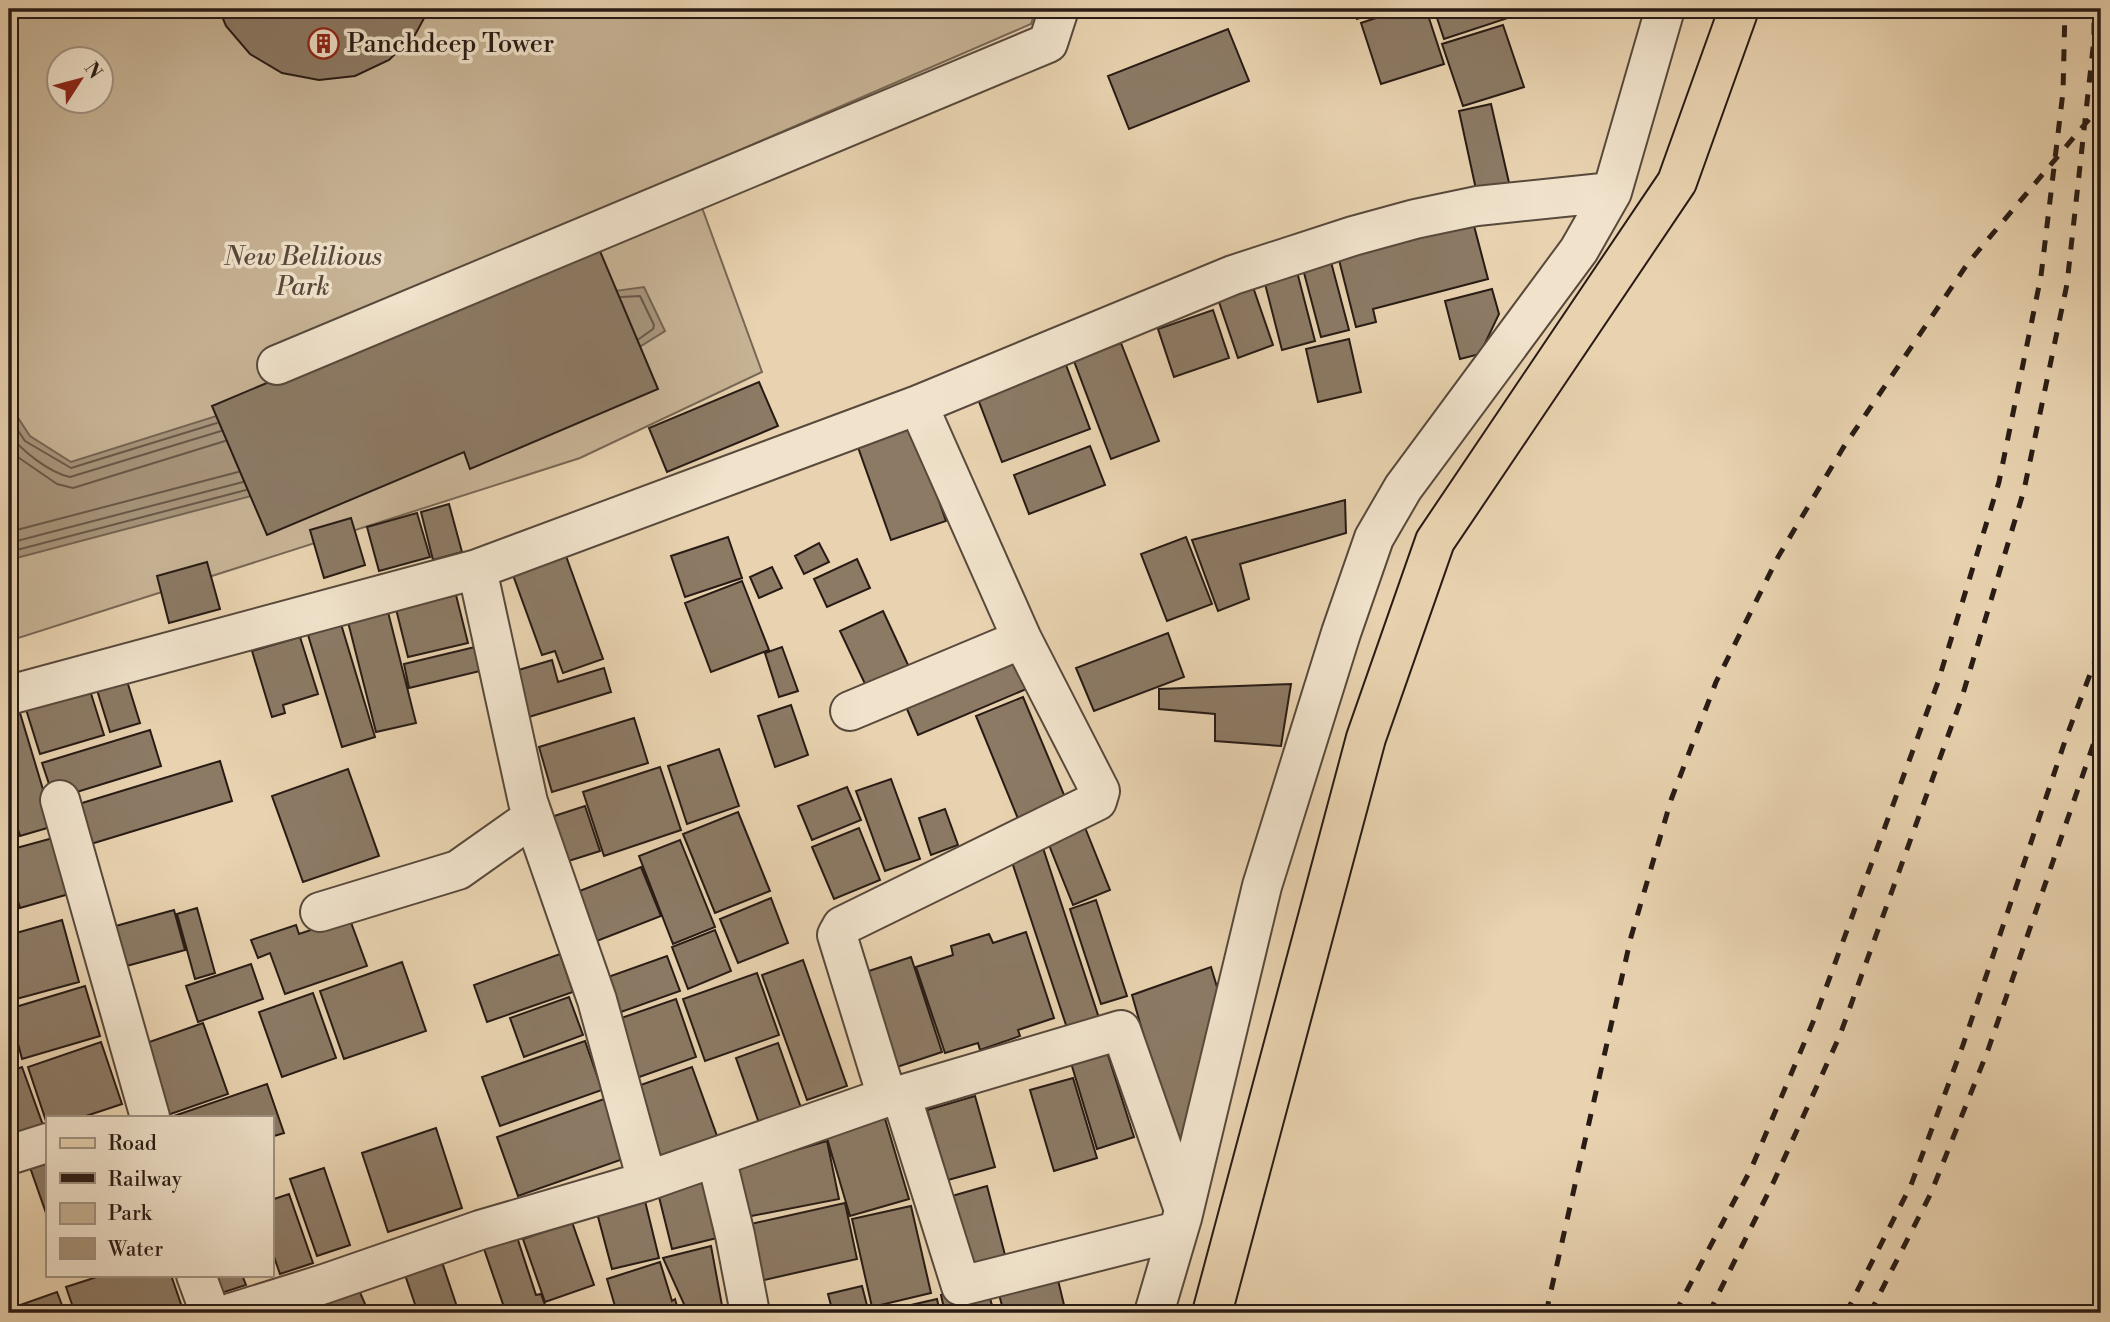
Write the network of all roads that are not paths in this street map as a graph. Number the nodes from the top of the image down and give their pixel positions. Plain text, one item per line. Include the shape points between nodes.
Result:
1 (1059, 9) edge
2 (1665, 9) edge
3 (1739, 9) edge
4 (1612, 192) junction
5 (277, 365) dead end
6 (918, 405) junction
7 (477, 569) junction
8 (1021, 639) junction
9 (9, 695) edge
10 (850, 711) dead end
11 (60, 800) dead end
12 (533, 817) junction
13 (320, 912) dead end
14 (894, 1096) junction
15 (144, 1116) edge
16 (46, 1143) edge
17 (9, 1156) edge
18 (716, 1157) junction
19 (647, 1181) junction
20 (1181, 1221) junction
21 (196, 1276) edge
22 (309, 1301) edge
23 (210, 1313) edge
24 (231, 1313) edge
25 (750, 1313) edge
26 (1154, 1313) edge
27 (1212, 1313) edge

1 - 5 street via 1048,43
2 - 4 street
3 - 27 main road via 1677,182 1435,541 1366,738
4 - 6 street via 1477,206 1353,236 1233,275
4 - 20 street via 1579,250 1404,488 1374,538 1262,886
6 - 7 street
6 - 8 street
7 - 9 street
7 - 12 street
8 - 10 street
8 - 14 street via 1100,796 1033,834 842,926 837,935
11 - 15 street
12 - 13 street via 458,870
12 - 19 street via 597,1000
14 - 18 street
14 - 20 street via 961,1286
14 - 20 street via 1121,1030
16 - 17 street
18 - 19 street
18 - 25 street
19 - 22 street via 480,1230
20 - 26 street
21 - 23 street
22 - 24 street

